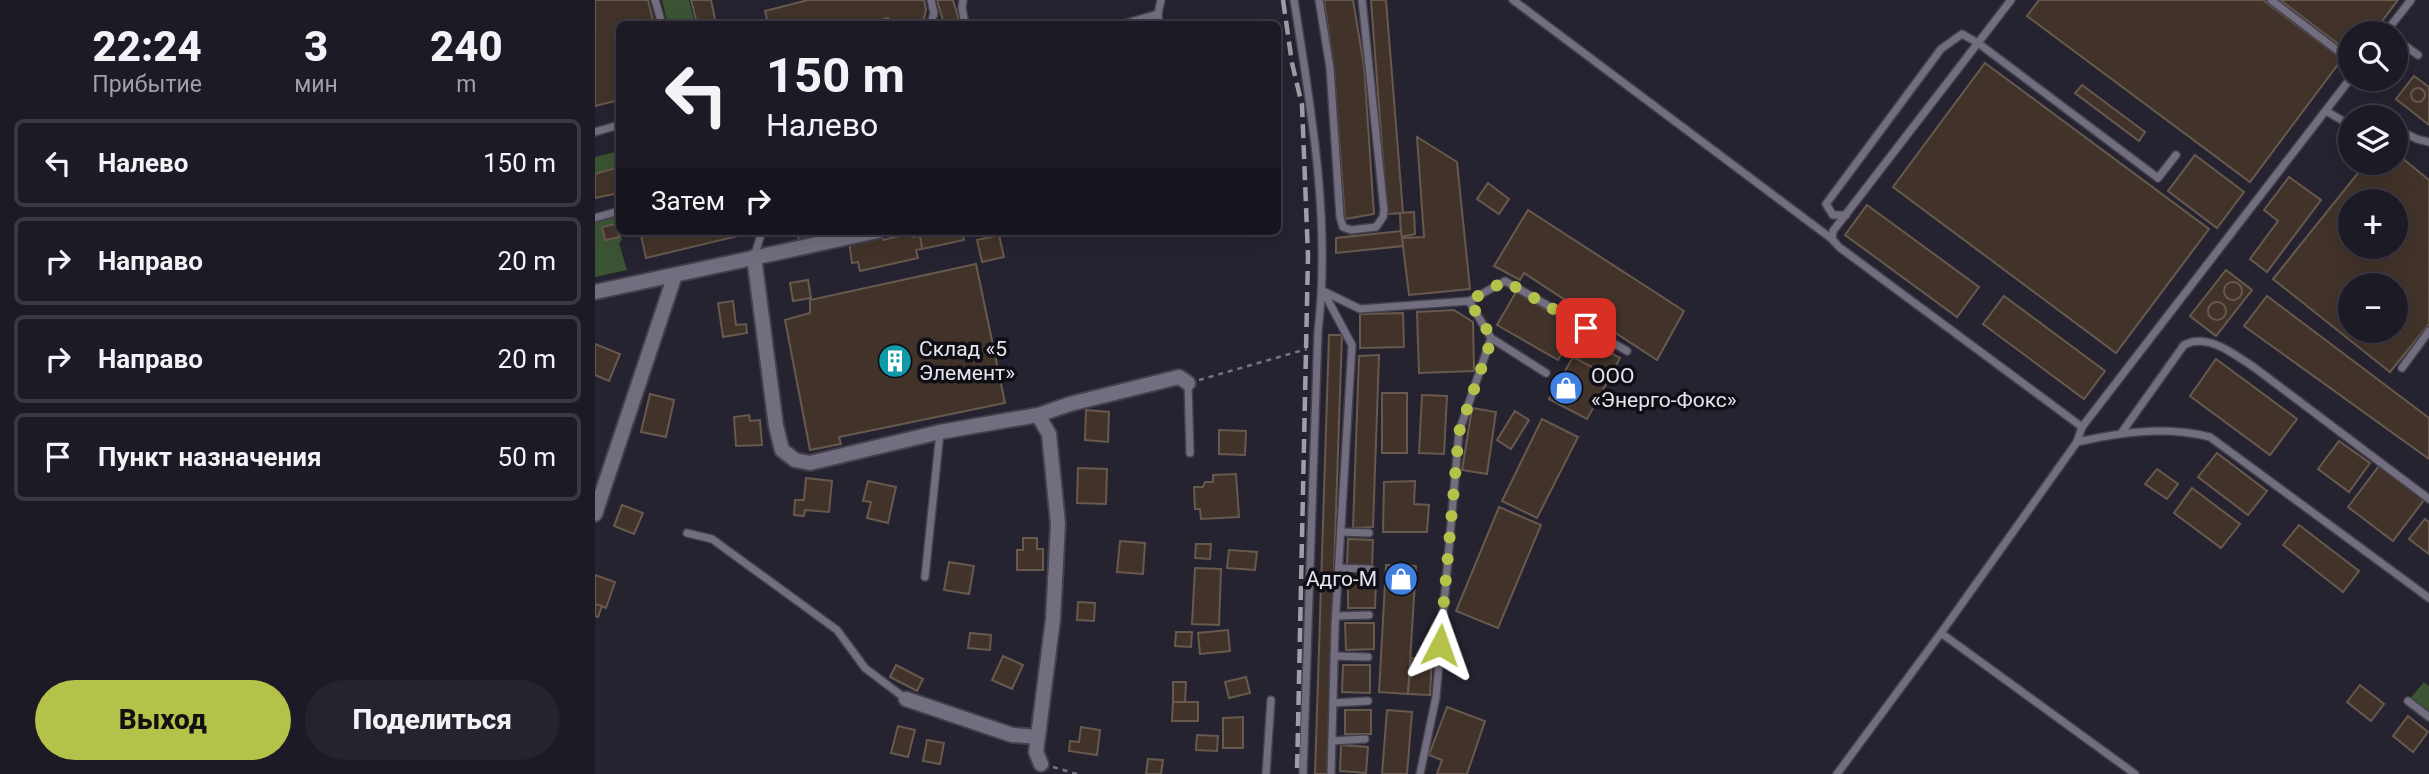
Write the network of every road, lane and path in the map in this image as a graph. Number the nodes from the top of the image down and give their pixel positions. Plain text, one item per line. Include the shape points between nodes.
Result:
1 (655, 0) edge
2 (931, 0) edge
3 (963, 0) edge
4 (1161, 0) edge
5 (1294, 0) edge
6 (1319, 0) edge
7 (1362, 0) edge
8 (1513, 0) edge
9 (2011, 0) edge
10 (2271, 0) edge
11 (2411, 0) edge
12 (1158, 14) junction
13 (660, 21) edge
14 (932, 21) edge
15 (964, 21) edge
16 (1134, 21) edge
17 (1159, 21) edge
18 (2395, 21) edge
19 (1978, 43) junction
20 (2408, 48) edge
21 (2338, 51) edge
22 (2418, 55) dead end
23 (2341, 91) edge
24 (2326, 111) junction
25 (2338, 118) edge
26 (616, 126) edge
27 (595, 132) edge
28 (2408, 135) edge
29 (2429, 142) edge
30 (2176, 155) dead end
31 (616, 212) edge
32 (1846, 215) junction
33 (595, 218) edge
34 (761, 235) edge
35 (859, 235) edge
36 (1832, 239) junction
37 (754, 257) junction
38 (675, 275) junction
39 (1323, 291) junction
40 (595, 292) edge
41 (1469, 301) junction
42 (1318, 331) junction
43 (2429, 331) edge
44 (1492, 338) junction
45 (1627, 351) dead end
46 (2402, 368) dead end
47 (1546, 373) dead end
48 (1188, 383) junction
49 (1038, 415) junction
50 (2083, 427) junction
51 (940, 432) junction
52 (2122, 432) junction
53 (2077, 442) junction
54 (1190, 453) dead end
55 (2429, 499) edge
56 (595, 514) edge
57 (1341, 532) junction
58 (687, 533) dead end
59 (1369, 533) dead end
60 (1339, 568) junction
61 (1371, 569) dead end
62 (925, 577) dead end
63 (2429, 598) edge
64 (1369, 615) dead end
65 (1336, 616) junction
66 (1941, 633) junction
67 (1334, 656) junction
68 (1368, 657) dead end
69 (906, 699) joint
70 (1271, 700) dead end
71 (1368, 701) dead end
72 (2408, 701) dead end
73 (1333, 703) junction
74 (2429, 717) edge
75 (1038, 737) junction
76 (1365, 739) dead end
77 (1332, 741) junction
78 (1041, 764) joint
79 (1077, 774) edge
80 (1266, 774) edge
81 (1303, 774) edge
82 (1331, 774) edge
83 (1420, 774) edge
84 (1837, 774) edge
85 (2135, 774) edge

1 - 13 lane
2 - 14 lane
3 - 15 lane
4 - 12 lane
5 - 39 lane via 1316,161
6 - 7 lane via 1331,68 1340,217 1343,228 1351,230 1376,227 1384,210
8 - 36 lane
9 - 19 lane
10 - 21 lane
11 - 18 lane
12 - 16 lane
12 - 17 lane
19 - 30 lane via 2158,178
19 - 32 lane
19 - 32 lane via 1962,34 1941,49 1826,204 1833,215
20 - 22 lane
23 - 24 lane
24 - 25 lane
24 - 50 lane
26 - 27 lane
28 - 29 lane
31 - 33 lane
32 - 36 lane
34 - 37 lane
35 - 37 street
36 - 50 lane
37 - 38 street
37 - 51 street via 782,450 795,460 810,463
38 - 40 street
38 - 56 street
39 - 41 lane via 1360,309
39 - 42 lane
39 - 57 lane via 1352,345
41 - 44 lane
41 - 45 lane via 1505,281
42 - 48 path via 1306,351
42 - 81 lane
43 - 46 lane
44 - 47 lane
44 - 83 lane via 1459,432 1436,697
48 - 49 street via 1179,377
48 - 54 lane
49 - 51 street
49 - 75 street via 1049,434 1058,524 1053,619
50 - 53 lane
51 - 62 lane
52 - 53 lane
52 - 55 lane via 2184,345 2204,341 2255,368
52 - 63 lane via 2175,430 2210,437
53 - 66 lane
57 - 59 lane
57 - 60 lane
58 - 69 lane via 712,539 837,631 865,668
60 - 61 lane
60 - 65 lane
64 - 65 lane
65 - 67 lane
66 - 84 lane
66 - 85 lane
67 - 68 lane
67 - 73 lane
69 - 75 street via 1012,735
70 - 80 lane
71 - 73 lane
72 - 74 lane
73 - 77 lane
75 - 78 street via 1036,752
76 - 77 lane
77 - 82 lane
78 - 79 path

